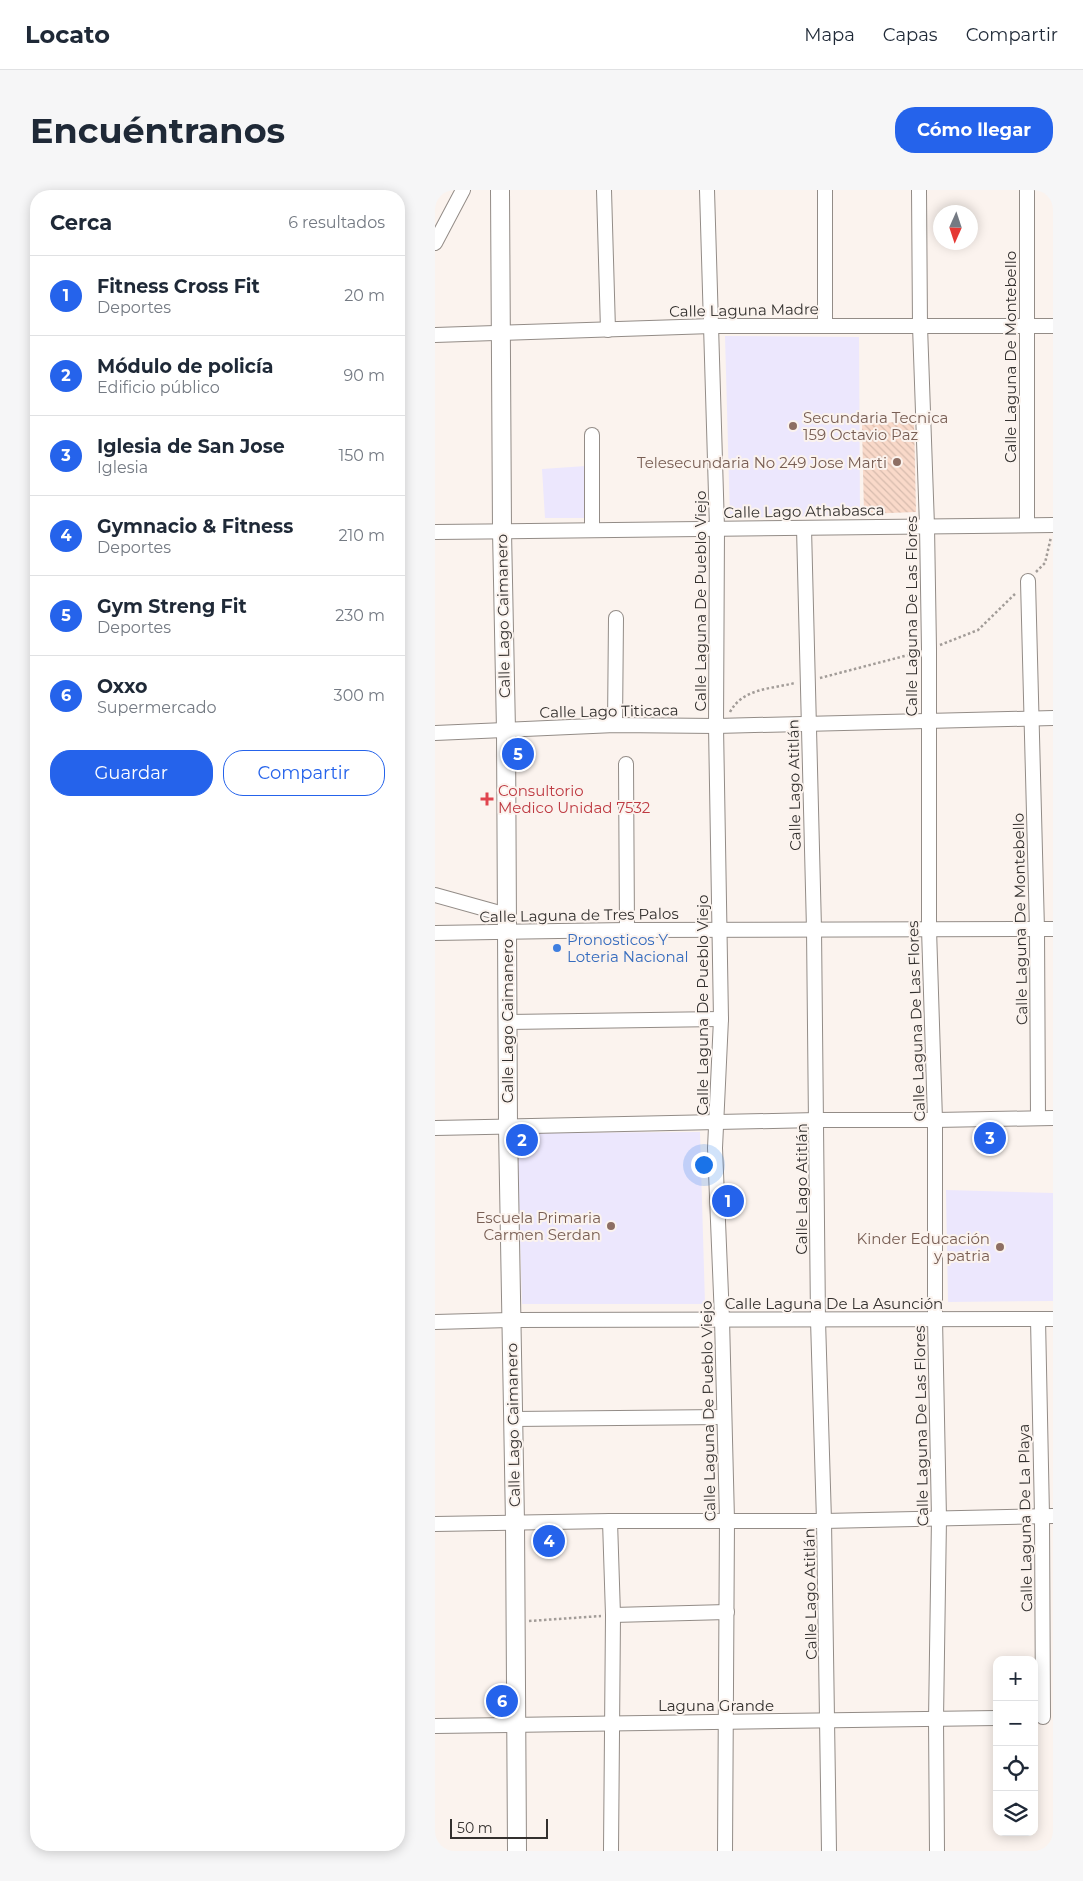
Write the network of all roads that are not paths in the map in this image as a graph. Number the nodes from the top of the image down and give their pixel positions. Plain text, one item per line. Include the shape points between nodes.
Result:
1 (463, 190) edge
2 (500, 190) edge
3 (604, 190) edge
4 (707, 190) edge
5 (825, 190) edge
6 (919, 190) edge
7 (1027, 190) edge
8 (435, 243) edge
9 (825, 325) junction
10 (712, 326) junction
11 (920, 326) junction
12 (1026, 326) junction
13 (1053, 326) edge
14 (608, 330) junction
15 (500, 333) junction
16 (435, 335) edge
17 (591, 435) dead end
18 (1053, 524) edge
19 (1027, 525) junction
20 (927, 526) junction
21 (717, 528) junction
22 (804, 528) junction
23 (591, 529) junction
24 (502, 531) junction
25 (435, 532) edge
26 (1028, 581) road end
27 (616, 618) dead end
28 (1053, 718) edge
29 (1032, 719) junction
30 (928, 721) junction
31 (809, 723) junction
32 (615, 725) junction
33 (717, 726) junction
34 (506, 731) junction
35 (435, 733) edge
36 (626, 764) dead end
37 (435, 895) edge
38 (507, 923) junction
39 (929, 929) junction
40 (1053, 929) edge
41 (627, 930) junction
42 (720, 930) junction
43 (814, 930) junction
44 (1037, 930) junction
45 (435, 933) edge
46 (721, 1019) junction
47 (508, 1022) junction
48 (1038, 1118) junction
49 (1053, 1118) edge
50 (817, 1120) junction
51 (935, 1120) junction
52 (717, 1123) junction
53 (508, 1127) junction
54 (435, 1128) edge
55 (722, 1319) junction
56 (935, 1319) junction
57 (1053, 1319) edge
58 (511, 1320) junction
59 (818, 1320) junction
60 (1038, 1320) junction
61 (435, 1322) edge
62 (724, 1417) junction
63 (513, 1419) junction
64 (1047, 1516) edge
65 (939, 1518) junction
66 (727, 1520) junction
67 (609, 1521) junction
68 (824, 1521) junction
69 (515, 1523) junction
70 (435, 1524) edge
71 (727, 1612) junction
72 (613, 1615) junction
73 (1043, 1717) edge
74 (993, 1718) edge
75 (828, 1720) junction
76 (936, 1720) junction
77 (726, 1721) junction
78 (612, 1722) junction
79 (515, 1725) junction
80 (435, 1726) edge
81 (517, 1851) edge
82 (611, 1851) edge
83 (725, 1851) edge
84 (829, 1851) edge
85 (937, 1851) edge

1 - 8 street
2 - 15 street, Calle Lago Caimanero
3 - 14 street
4 - 10 street, Calle Laguna De Pueblo Viejo
5 - 9 street
6 - 11 street, Calle Laguna De Las Flores
7 - 12 street, Calle Laguna De Montebello
9 - 10 street, Calle Laguna Madre
9 - 11 street, Calle Laguna Madre
10 - 14 street, Calle Laguna Madre
10 - 21 street, Calle Laguna De Pueblo Viejo
11 - 12 street, Calle Laguna Madre
11 - 20 street, Calle Laguna De Las Flores
12 - 13 street, Calle Laguna Madre
12 - 19 street, Calle Laguna De Montebello
14 - 15 street, Calle Laguna Madre
15 - 16 street, Calle Laguna Madre
15 - 24 street, Calle Lago Caimanero
17 - 23 street
18 - 19 street, Calle Lago Athabasca
19 - 20 street, Calle Lago Athabasca
20 - 22 street, Calle Lago Athabasca
20 - 30 street, Calle Laguna De Las Flores
21 - 22 street, Calle Lago Athabasca
21 - 23 street, Calle Lago Athabasca
21 - 33 street, Calle Laguna De Pueblo Viejo
22 - 31 street, Calle Lago Atitlán
23 - 24 street, Calle Lago Athabasca
24 - 25 street, Calle Lago Athabasca
24 - 34 street, Calle Lago Caimanero
26 - 29 street, Calle Laguna De Montebello
27 - 32 street
28 - 29 street, Calle Lago Titicaca
29 - 30 street, Calle Lago Titicaca
29 - 44 street, Calle Laguna De Montebello
30 - 31 street, Calle Lago Titicaca
30 - 39 street, Calle Laguna De Las Flores
31 - 33 street, Calle Lago Titicaca
31 - 43 street, Calle Lago Atitlán
32 - 33 street, Calle Lago Titicaca
32 - 34 street, Calle Lago Titicaca
33 - 42 street, Calle Laguna De Pueblo Viejo
34 - 35 street, Calle Lago Titicaca
34 - 38 street, Calle Lago Caimanero
36 - 41 street
37 - 38 street
38 - 41 street, Calle Laguna de Tres Palos
38 - 45 street, Calle Laguna de Tres Palos
38 - 47 street, Calle Lago Caimanero
39 - 43 street, Calle Laguna de Tres Palos
39 - 44 street, Calle Laguna de Tres Palos
39 - 51 street, Calle Laguna De Las Flores
40 - 44 street, Calle Laguna de Tres Palos
41 - 42 street, Calle Laguna de Tres Palos
42 - 43 street, Calle Laguna de Tres Palos
42 - 46 street, Calle Laguna De Pueblo Viejo
43 - 50 street, Calle Lago Atitlán
44 - 48 street, Calle Laguna De Montebello
46 - 47 street
46 - 52 street, Calle Laguna De Pueblo Viejo
47 - 53 street, Calle Lago Caimanero
48 - 49 street
48 - 51 street
50 - 51 street
50 - 52 street
50 - 59 street, Calle Lago Atitlán
51 - 56 street, Calle Laguna De Las Flores
52 - 53 street
52 - 55 street, Calle Laguna De Pueblo Viejo via 715,1148
53 - 54 street
53 - 58 street, Calle Lago Caimanero
55 - 58 street, Calle Laguna De La Asunción
55 - 59 street, Calle Laguna De La Asunción
55 - 62 street, Calle Laguna De Pueblo Viejo
56 - 59 street, Calle Laguna De La Asunción
56 - 60 street, Calle Laguna De La Asunción
56 - 65 street, Calle Laguna De Las Flores
57 - 60 street, Calle Laguna De La Asunción
58 - 61 street, Calle Laguna De La Asunción
58 - 63 street, Calle Lago Caimanero
59 - 68 street, Calle Lago Atitlán
60 - 64 street, Calle Laguna De La Playa
62 - 63 street
62 - 66 street, Calle Laguna De Pueblo Viejo
63 - 69 street, Calle Lago Caimanero
64 - 65 street
64 - 73 street, Calle Laguna De La Playa
65 - 68 street
65 - 76 street, Calle Laguna De Las Flores
66 - 67 street
66 - 68 street
66 - 71 street, Calle Laguna De Pueblo Viejo
67 - 69 street
67 - 72 street
68 - 75 street, Calle Lago Atitlán
69 - 70 street
69 - 79 street, Calle Lago Caimanero
71 - 72 street
71 - 77 street, Calle Laguna De Pueblo Viejo
72 - 78 street
74 - 76 street, Laguna Grande
75 - 76 street, Laguna Grande
75 - 77 street, Laguna Grande
75 - 84 street, Calle Lago Atitlán
76 - 85 street, Calle Laguna De Las Flores
77 - 78 street, Laguna Grande
77 - 83 street, Calle Laguna De Pueblo Viejo
78 - 79 street, Laguna Grande
78 - 82 street
79 - 80 street, Laguna Grande
79 - 81 street, Calle Lago Caimanero

